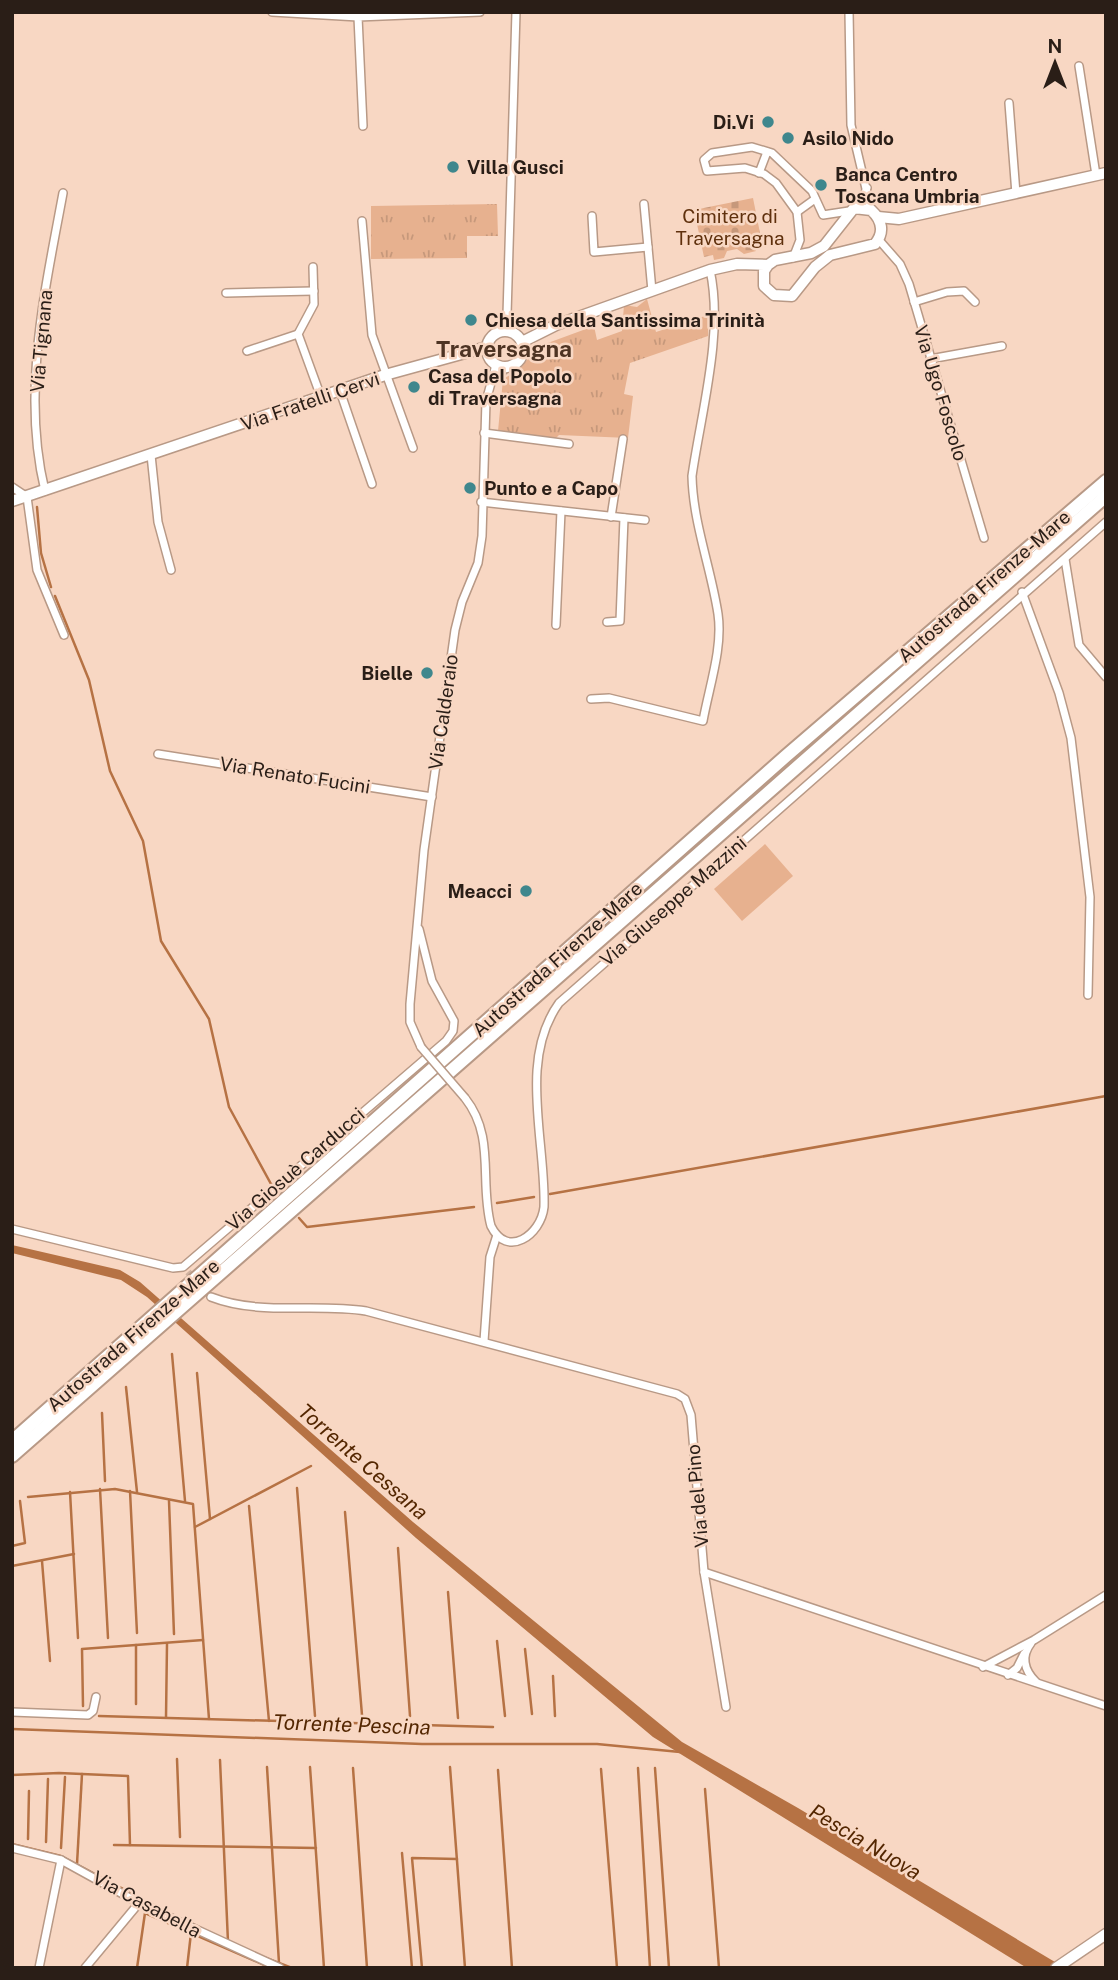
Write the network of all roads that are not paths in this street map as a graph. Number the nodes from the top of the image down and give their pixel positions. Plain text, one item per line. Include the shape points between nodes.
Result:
1 (272, 12) edge
2 (480, 12) edge
3 (516, 12) edge
4 (849, 12) edge
5 (319, 14) edge
6 (358, 17) junction
7 (1079, 66) dead end
8 (1009, 103) dead end
9 (363, 126) dead end
10 (767, 152) junction
11 (759, 173) junction
12 (1101, 174) edge
13 (867, 187) junction
14 (63, 193) dead end
15 (1016, 194) junction
16 (815, 199) junction
17 (643, 204) dead end
18 (854, 209) junction
19 (797, 212) junction
20 (875, 214) junction
21 (592, 216) dead end
22 (898, 219) junction
23 (362, 221) dead end
24 (880, 235) junction
25 (648, 247) junction
26 (869, 247) junction
27 (888, 253) junction
28 (793, 258) junction
29 (768, 265) junction
30 (750, 266) junction
31 (313, 267) dead end
32 (710, 270) junction
33 (763, 278) junction
34 (314, 291) junction
35 (652, 291) junction
36 (226, 293) dead end
37 (914, 302) junction
38 (975, 302) dead end
39 (505, 332) junction
40 (298, 334) junction
41 (1002, 346) dead end
42 (487, 347) junction
43 (523, 347) junction
44 (247, 352) dead end
45 (471, 352) junction
46 (930, 359) junction
47 (497, 364) junction
48 (386, 375) junction
49 (340, 391) junction
50 (321, 397) junction
51 (484, 433) junction
52 (623, 439) dead end
53 (569, 444) dead end
54 (413, 448) dead end
55 (151, 455) junction
56 (1106, 481) edge
57 (372, 484) dead end
58 (12, 487) edge
59 (46, 491) junction
60 (1106, 496) edge
61 (27, 497) junction
62 (12, 502) edge
63 (481, 502) junction
64 (561, 511) junction
65 (611, 517) junction
66 (624, 518) junction
67 (645, 520) dead end
68 (1106, 522) edge
69 (984, 538) dead end
70 (1065, 559) junction
71 (171, 570) dead end
72 (1022, 592) junction
73 (607, 622) dead end
74 (556, 625) dead end
75 (64, 635) dead end
76 (1106, 677) edge
77 (591, 699) dead end
78 (158, 754) dead end
79 (432, 797) junction
80 (418, 925) junction
81 (1088, 995) dead end
82 (12, 1229) edge
83 (497, 1235) junction
84 (211, 1297) tunnel mouth
85 (174, 1306) junction
86 (160, 1318) junction
87 (484, 1341) junction
88 (12, 1441) edge
89 (12, 1456) edge
90 (704, 1572) junction
91 (1106, 1595) edge
92 (1034, 1640) junction
93 (1025, 1652) junction
94 (1005, 1657) junction
95 (984, 1667) junction
96 (1007, 1675) junction
97 (1039, 1685) junction
98 (96, 1697) dead end
99 (1106, 1706) edge
100 (726, 1707) dead end
101 (12, 1712) edge
102 (12, 1848) edge
103 (61, 1860) junction
104 (139, 1903) junction
105 (1106, 1934) edge
106 (1060, 1965) edge
107 (39, 1968) edge
108 (85, 1968) edge
109 (280, 1968) edge

1 - 5 street
2 - 6 street
3 - 39 street
4 - 13 street via 851,125
5 - 6 street
6 - 9 street
7 - 12 street
8 - 15 street
10 - 11 street
10 - 11 street via 752,147 712,153 704,160 707,171 745,168
10 - 16 street via 812,191
11 - 19 street via 776,183
12 - 15 street
13 - 18 street
13 - 20 street
14 - 59 street, Via Tignana via 37,354 36,444
15 - 22 street
16 - 18 street via 823,215
16 - 19 street
17 - 25 street
18 - 20 street
18 - 28 street via 824,246
19 - 28 street via 800,240
20 - 22 street
20 - 24 street
21 - 25 street via 594,252
22 - 24 street
23 - 48 street via 372,335
24 - 26 street
24 - 27 street, Via Ugo Foscolo
25 - 35 street
26 - 27 street
26 - 33 street via 830,255 792,296 781,298 769,292
27 - 37 street, Via Ugo Foscolo via 900,264
28 - 29 street
29 - 30 street
29 - 33 street
30 - 32 street
30 - 33 street
31 - 34 street
32 - 35 street
32 - 77 street via 714,329 692,476 692,497 719,616 703,721 609,698
34 - 36 street
34 - 40 street via 314,304
35 - 43 street via 556,325
37 - 38 street via 964,291
37 - 46 street, Via Ugo Foscolo
39 - 42 street via 491,338
39 - 43 street
40 - 44 street
40 - 50 street
41 - 46 street
42 - 45 street, Via Fratelli Cervi
42 - 47 street
43 - 47 street via 520,361
45 - 47 street
45 - 48 street, Via Fratelli Cervi
46 - 69 street, Via Ugo Foscolo
47 - 51 street, Via Calderaio via 486,401
48 - 49 street, Via Fratelli Cervi
48 - 54 street
49 - 50 street, Via Fratelli Cervi
49 - 57 street
50 - 55 street, Via Fratelli Cervi
51 - 53 street
51 - 63 street, Via Calderaio
52 - 65 street
55 - 59 street, Via Fratelli Cervi
55 - 71 street via 158,522
56 - 85 highway, Autostrada Firenze-Mare via 786,756
58 - 61 street
59 - 61 street, Via Fratelli Cervi
60 - 85 highway, Autostrada Firenze-Mare
61 - 62 street, Via Fratelli Cervi
61 - 75 street via 37,570
63 - 64 street
63 - 79 street, Via Calderaio via 478,563 455,631
64 - 65 street
64 - 74 street
65 - 66 street
66 - 67 street
66 - 73 street via 620,621
68 - 70 street, Via Giuseppe Mazzini
70 - 72 street, Via Giuseppe Mazzini
70 - 76 street via 1079,645
72 - 81 street via 1059,693 1070,738 1090,897
72 - 83 street, Via Giuseppe Mazzini via 559,1003 541,1035 538,1061 542,1219 533,1234 521,1240
78 - 79 street, Via Renato Fucini
79 - 80 street, Via Calderaio
80 - 82 street, Via Giosuè Carducci via 426,966 454,1021 453,1031 186,1270
80 - 83 street, Via Calderaio, bridge via 410,1021 421,1047 475,1112 483,1133 489,1221
83 - 87 street via 491,1254
84 - 87 street via 270,1308 340,1307
85 - 86 highway, Autostrada Firenze-Mare
86 - 88 highway, Autostrada Firenze-Mare
86 - 89 highway, Autostrada Firenze-Mare
87 - 90 street, Via del Pino via 685,1399 691,1415
90 - 95 street, Via del Pino
90 - 100 street
91 - 92 street
92 - 93 street
92 - 94 street
93 - 96 street via 1017,1668
93 - 97 street via 1026,1669
94 - 95 street
94 - 96 street
95 - 96 street, Via del Pino
96 - 97 street, Via del Pino
97 - 99 street, Via del Pino
98 - 101 street via 88,1715
102 - 103 street, Via Casabella
103 - 104 street, Via Casabella
103 - 107 street
104 - 108 street
104 - 109 street, Via Casabella
105 - 106 street

